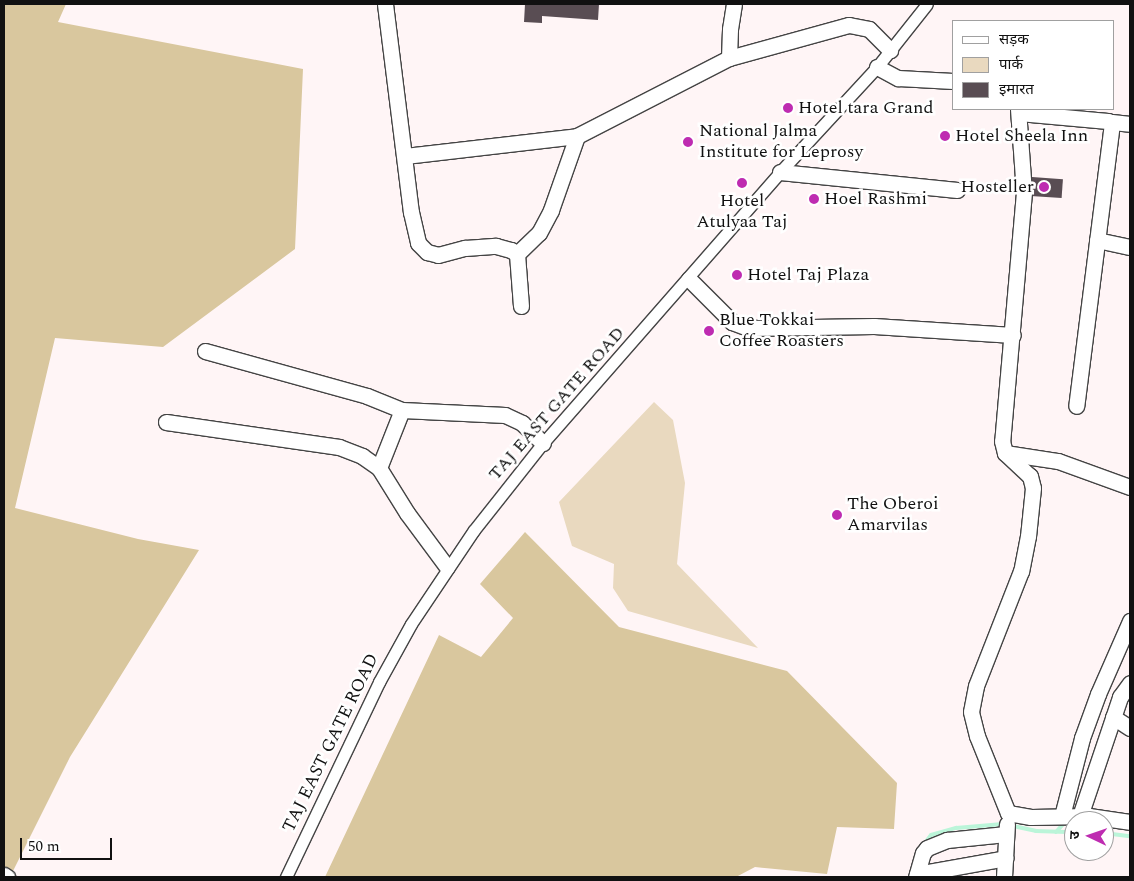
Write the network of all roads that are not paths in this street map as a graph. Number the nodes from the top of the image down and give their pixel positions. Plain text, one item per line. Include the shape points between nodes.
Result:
1 (385, 4) edge
2 (734, 4) edge
3 (927, 4) edge
4 (890, 50) junction
5 (729, 58) junction
6 (877, 67) junction
7 (952, 82) edge
8 (1019, 111) edge
9 (1112, 122) junction
10 (1130, 124) edge
11 (576, 136) junction
12 (405, 156) junction
13 (780, 172) junction
14 (956, 190) dead end
15 (1097, 240) junction
16 (1130, 247) edge
17 (517, 254) junction
18 (689, 279) junction
19 (521, 306) dead end
20 (1013, 335) junction
21 (205, 351) dead end
22 (1076, 406) dead end
23 (402, 410) junction
24 (166, 422) dead end
25 (544, 443) junction
26 (1005, 453) junction
27 (379, 468) junction
28 (1130, 487) edge
29 (447, 567) junction
30 (1130, 621) edge
31 (1130, 683) edge
32 (1113, 717) junction
33 (1130, 728) edge
34 (1082, 811) edge
35 (1008, 813) junction
36 (1062, 816) joint
37 (1114, 820) edge
38 (1130, 822) edge
39 (1006, 834) junction
40 (1006, 858) junction
41 (4, 875) edge
42 (917, 876) edge
43 (7, 877) edge
44 (286, 877) edge
45 (1004, 877) edge

1 - 12 street
2 - 5 street
3 - 4 street, TAJ EAST GATE ROAD
4 - 5 street via 869,29 849,25
4 - 6 street, TAJ EAST GATE ROAD
5 - 11 street
6 - 7 street via 898,78
6 - 13 street, TAJ EAST GATE ROAD
8 - 9 street
8 - 20 street via 1024,192
9 - 10 street
9 - 15 street
11 - 12 street
11 - 17 street via 539,233
12 - 17 street via 418,243 427,252 438,255 465,248 496,246
13 - 14 street
13 - 18 street, TAJ EAST GATE ROAD
15 - 16 street
15 - 22 street
17 - 19 street
18 - 20 street via 732,322 748,328 874,326
18 - 25 street, TAJ EAST GATE ROAD
20 - 26 street via 1005,393 1002,441
21 - 23 street via 367,396
23 - 25 street via 505,415 522,423
23 - 27 street
24 - 27 street via 339,447 362,456
25 - 29 street, TAJ EAST GATE ROAD
26 - 28 street via 1058,460
26 - 35 street via 1030,476 1033,488 1028,536 1021,571 976,686 971,712
27 - 29 street via 407,514
29 - 44 street, TAJ EAST GATE ROAD via 378,682
30 - 36 street via 1082,738
31 - 32 street via 1120,697
32 - 33 street
32 - 34 street
35 - 36 street
35 - 39 street
37 - 38 street
39 - 40 street
39 - 42 street via 947,840 927,848
40 - 42 street
40 - 45 street
41 - 43 street

